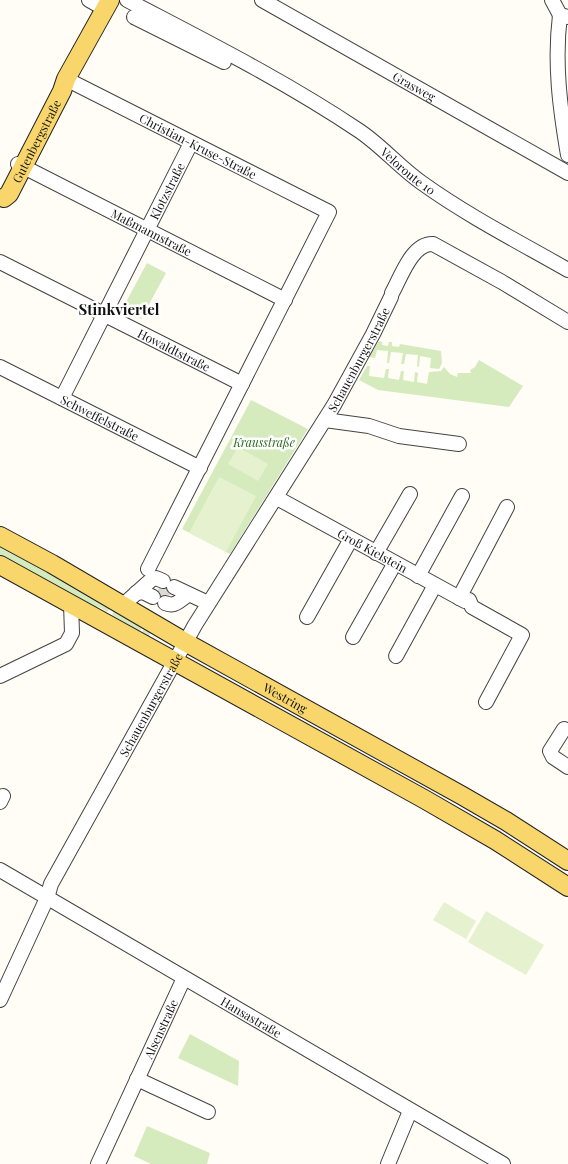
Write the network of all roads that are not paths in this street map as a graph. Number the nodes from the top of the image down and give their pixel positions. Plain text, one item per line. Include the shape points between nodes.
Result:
1 (89, 0) edge
2 (262, 0) edge
3 (552, 0) edge
4 (129, 1) edge
5 (108, 4) edge
6 (134, 16) dead end
7 (564, 16) edge
8 (252, 67) junction
9 (65, 81) junction
10 (191, 143) junction
11 (568, 155) edge
12 (27, 168) junction
13 (568, 173) edge
14 (1, 200) edge
15 (147, 230) junction
16 (0, 262) edge
17 (568, 270) edge
18 (285, 300) junction
19 (104, 314) junction
20 (568, 322) edge
21 (0, 367) edge
22 (242, 384) junction
23 (62, 398) junction
24 (325, 420) junction
25 (459, 444) dead end
26 (200, 468) junction
27 (410, 494) dead end
28 (462, 496) dead end
29 (277, 498) junction
30 (507, 507) dead end
31 (0, 536) edge
32 (351, 539) junction
33 (376, 553) junction
34 (395, 563) junction
35 (0, 565) edge
36 (148, 569) dead end
37 (418, 576) junction
38 (435, 585) junction
39 (464, 599) junction
40 (208, 603) junction
41 (71, 604) junction
42 (122, 606) junction
43 (307, 617) dead end
44 (353, 637) dead end
45 (186, 642) junction
46 (396, 656) dead end
47 (175, 662) junction
48 (0, 676) edge
49 (486, 702) dead end
50 (564, 729) dead end
51 (568, 767) edge
52 (568, 861) edge
53 (0, 870) edge
54 (568, 887) edge
55 (46, 898) junction
56 (184, 978) junction
57 (0, 1000) edge
58 (137, 1080) junction
59 (410, 1111) junction
60 (208, 1112) dead end
61 (98, 1164) edge
62 (388, 1164) edge
63 (503, 1164) edge

1 - 5 street
2 - 13 street, Grasweg
3 - 7 street
4 - 8 street, Veloroute 10
5 - 9 main road, Gutenbergstraße
6 - 8 street, Veloroute 10 via 236,68 246,71
7 - 11 street via 556,44 558,87
8 - 17 street, Veloroute 10 via 368,136 428,188
9 - 10 street, Christian-Kruse-Straße
9 - 12 main road, Gutenbergstraße via 41,118
10 - 15 street, Klotzstraße
10 - 18 street, Christian-Kruse-Straße via 329,212
12 - 14 main road, Gutenbergstraße via 4,192
12 - 15 street, Maßmannstraße
15 - 18 street, Maßmannstraße
15 - 19 street, Klotzstraße
16 - 19 street, Howaldtstraße
18 - 22 street
19 - 22 street, Howaldtstraße
19 - 23 street, Klotzstraße
20 - 24 street, Schauenburgerstraße via 438,245 422,245 414,252
21 - 23 street, Schweffelstraße
22 - 26 street
23 - 26 street, Schweffelstraße
24 - 25 street, Schauenburgerstraße via 370,426 399,436
24 - 29 street, Schauenburgerstraße
26 - 36 street
27 - 33 street
28 - 37 street
29 - 32 street, Groß Kielstein
29 - 40 street, Schauenburgerstraße
30 - 39 street
31 - 42 main road, Westring
32 - 33 street, Groß Kielstein
32 - 43 street
33 - 34 street, Groß Kielstein
34 - 37 street, Groß Kielstein
34 - 44 street
35 - 41 main road, Westring
37 - 38 street, Groß Kielstein
38 - 39 street, Groß Kielstein
38 - 46 street
39 - 49 street, Groß Kielstein via 472,607 522,635
40 - 42 street via 158,591
40 - 45 street, Schauenburgerstraße
41 - 47 main road, Westring
41 - 48 street via 72,633 66,644
42 - 45 main road, Westring
45 - 47 street, Schauenburgerstraße
45 - 52 main road, Westring via 461,795
47 - 54 main road, Westring via 495,840
47 - 55 street, Schauenburgerstraße
50 - 51 street via 550,751
53 - 55 street, Hansastraße
55 - 56 street, Hansastraße via 94,932
55 - 57 street, Schauenburgerstraße
56 - 58 street, Alsenstraße
56 - 59 street, Hansastraße
58 - 60 street
58 - 61 street, Alsenstraße
59 - 62 street
59 - 63 street, Hansastraße

